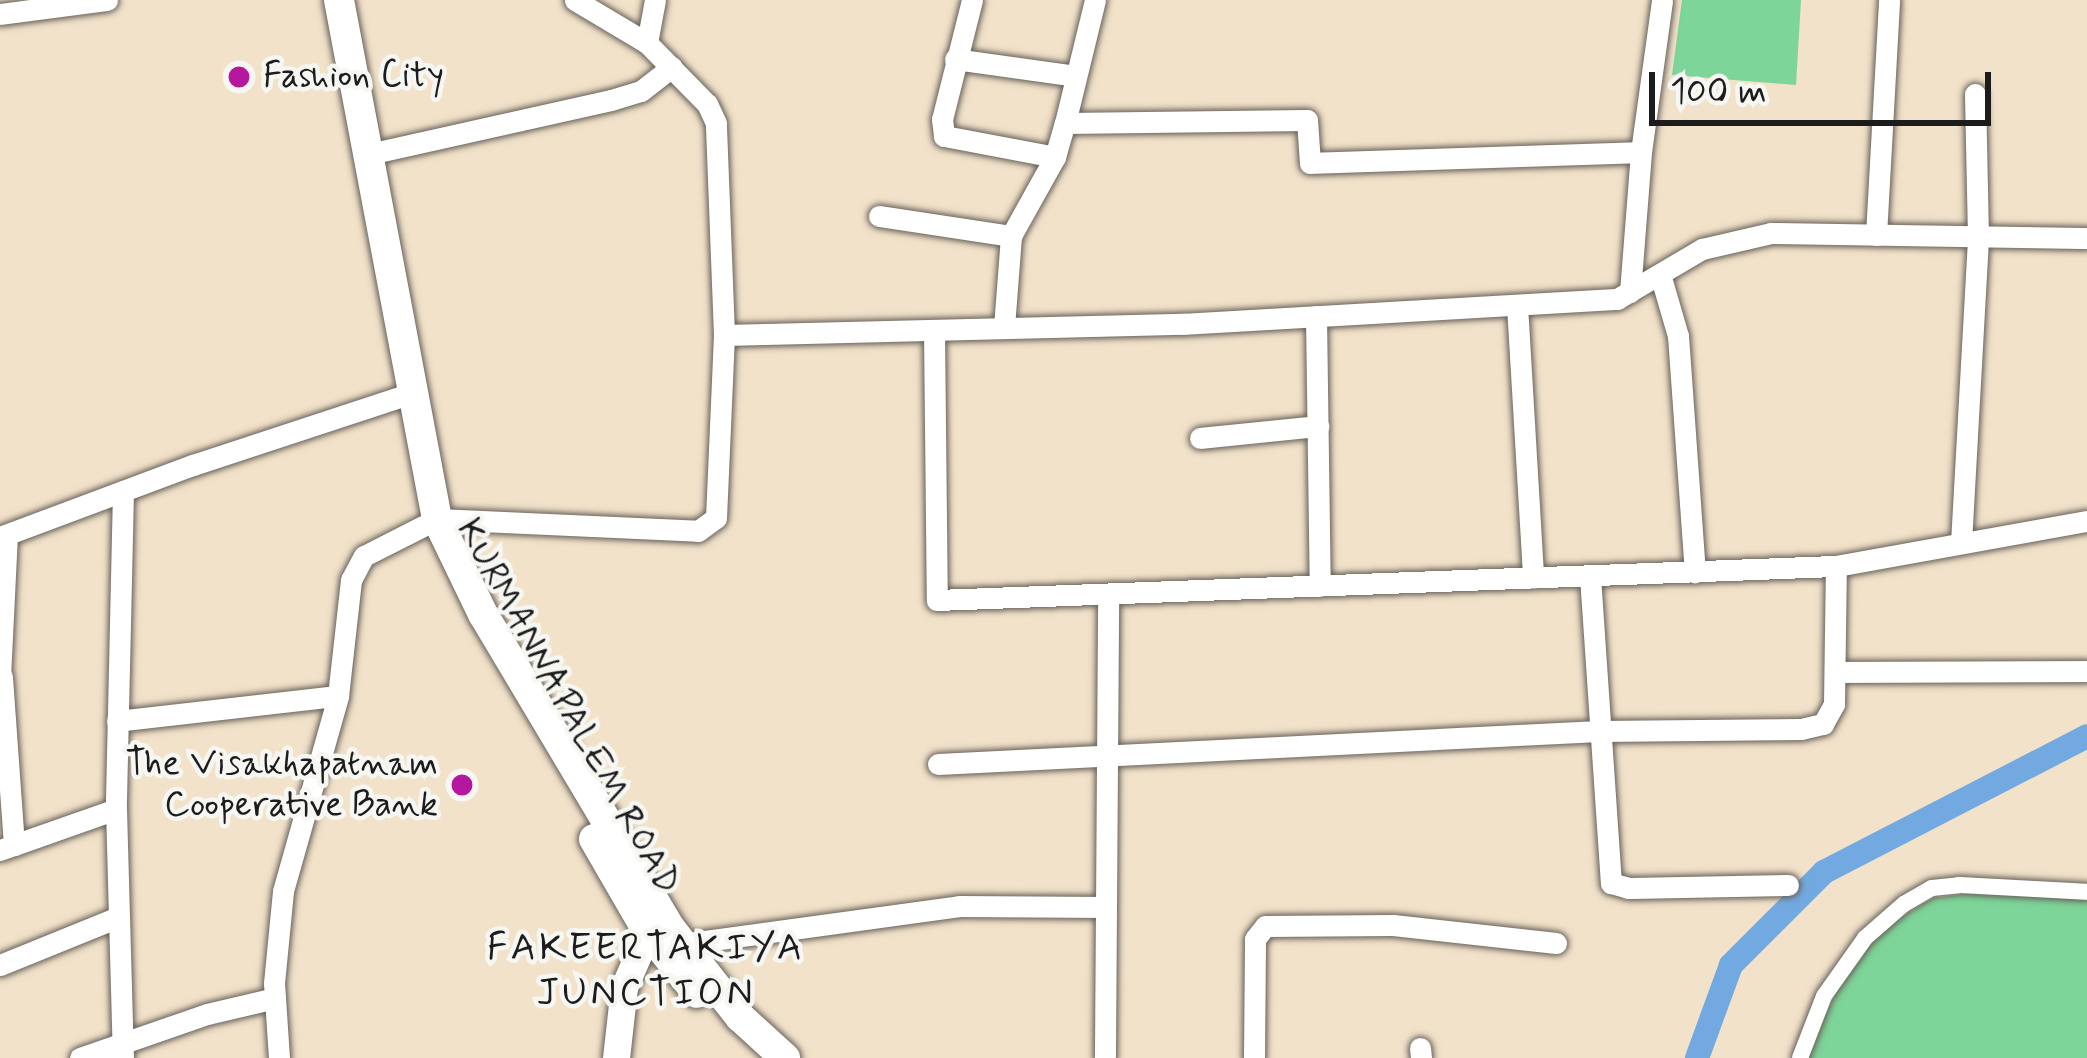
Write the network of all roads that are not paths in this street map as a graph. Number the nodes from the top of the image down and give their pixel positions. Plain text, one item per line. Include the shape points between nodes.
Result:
1 (107, 0) edge
2 (318, 0) edge
3 (339, 0) edge
4 (575, 0) edge
5 (656, 0) edge
6 (972, 0) edge
7 (1095, 0) edge
8 (1662, 0) edge
9 (1888, 0) edge
10 (0, 14) edge
11 (647, 43) junction
12 (956, 59) junction
13 (672, 67) junction
14 (1076, 76) junction
15 (1975, 94) dead end
16 (1065, 123) junction
17 (1641, 152) junction
18 (369, 154) junction
19 (1055, 157) junction
20 (879, 216) dead end
21 (1876, 235) junction
22 (1011, 236) junction
23 (1978, 237) junction
24 (2087, 238) edge
25 (1660, 274) junction
26 (1630, 292) junction
27 (1517, 304) junction
28 (1316, 316) junction
29 (1004, 327) junction
30 (934, 330) junction
31 (724, 335) junction
32 (402, 394) junction
33 (1318, 425) junction
34 (1200, 438) dead end
35 (123, 491) junction
36 (2087, 521) edge
37 (430, 523) junction
38 (3, 536) edge
39 (1961, 543) junction
40 (1836, 566) junction
41 (1695, 572) junction
42 (1590, 576) junction
43 (1533, 578) junction
44 (1320, 586) junction
45 (1108, 594) junction
46 (1838, 671) junction
47 (2087, 671) edge
48 (1, 677) edge
49 (338, 696) junction
50 (118, 721) junction
51 (1599, 731) junction
52 (1111, 751) junction
53 (938, 764) dead end
54 (116, 809) junction
55 (7, 848) edge
56 (1788, 886) dead end
57 (2087, 892) edge
58 (1106, 907) junction
59 (118, 917) junction
60 (648, 932) junction
61 (1556, 943) dead end
62 (683, 944) junction
63 (0, 965) edge
64 (275, 998) junction
65 (122, 1051) edge
66 (80, 1058) edge
67 (279, 1058) edge
68 (616, 1058) edge
69 (759, 1058) edge
70 (784, 1058) edge
71 (1105, 1058) edge
72 (1254, 1058) edge
73 (1800, 1058) edge

1 - 10 street
2 - 32 main road, KURMANNAPALEM ROAD
3 - 18 main road
4 - 11 street
5 - 11 street
6 - 12 street
7 - 14 street
8 - 17 street
9 - 21 street
11 - 13 street
12 - 14 street
12 - 19 street via 944,136
13 - 18 street via 641,91 611,100
13 - 31 street via 707,104 720,145
14 - 16 street
15 - 23 street
16 - 17 street via 1307,120 1310,164
16 - 19 street
17 - 26 street
18 - 32 main road
19 - 22 street
20 - 22 street
21 - 23 street
21 - 25 street via 1771,232 1702,249
22 - 29 street
23 - 24 street
23 - 39 street
25 - 26 street
25 - 41 street via 1678,336
26 - 27 street
27 - 28 street
27 - 43 street
28 - 29 street
28 - 33 street
29 - 30 street
30 - 31 street
30 - 45 street via 937,600
31 - 37 street via 716,518 709,528
32 - 35 street
32 - 37 main road, KURMANNAPALEM ROAD
33 - 34 street
33 - 44 street
35 - 38 street
35 - 50 street
36 - 39 street
37 - 49 street via 356,566
37 - 60 main road, KURMANNAPALEM ROAD via 436,563
37 - 62 main road
38 - 48 street
39 - 40 street
40 - 41 street
40 - 46 street
41 - 42 street
42 - 43 street
42 - 51 street
43 - 44 street
44 - 45 street
45 - 52 street
46 - 47 street
46 - 51 street via 1823,724
48 - 55 street
49 - 50 street
49 - 64 street via 284,891
50 - 54 street
51 - 52 street
51 - 56 street via 1611,883
52 - 53 street
52 - 58 street
54 - 55 street
54 - 59 street
57 - 73 street via 1960,885 1932,888 1904,904 1865,938 1824,997
58 - 62 street via 959,906
58 - 71 street
59 - 63 street
59 - 65 street
60 - 68 street via 624,987
60 - 69 main road, KURMANNAPALEM ROAD
61 - 72 street via 1393,925 1265,926 1255,939
62 - 70 main road
64 - 65 street
64 - 67 street
65 - 66 street

